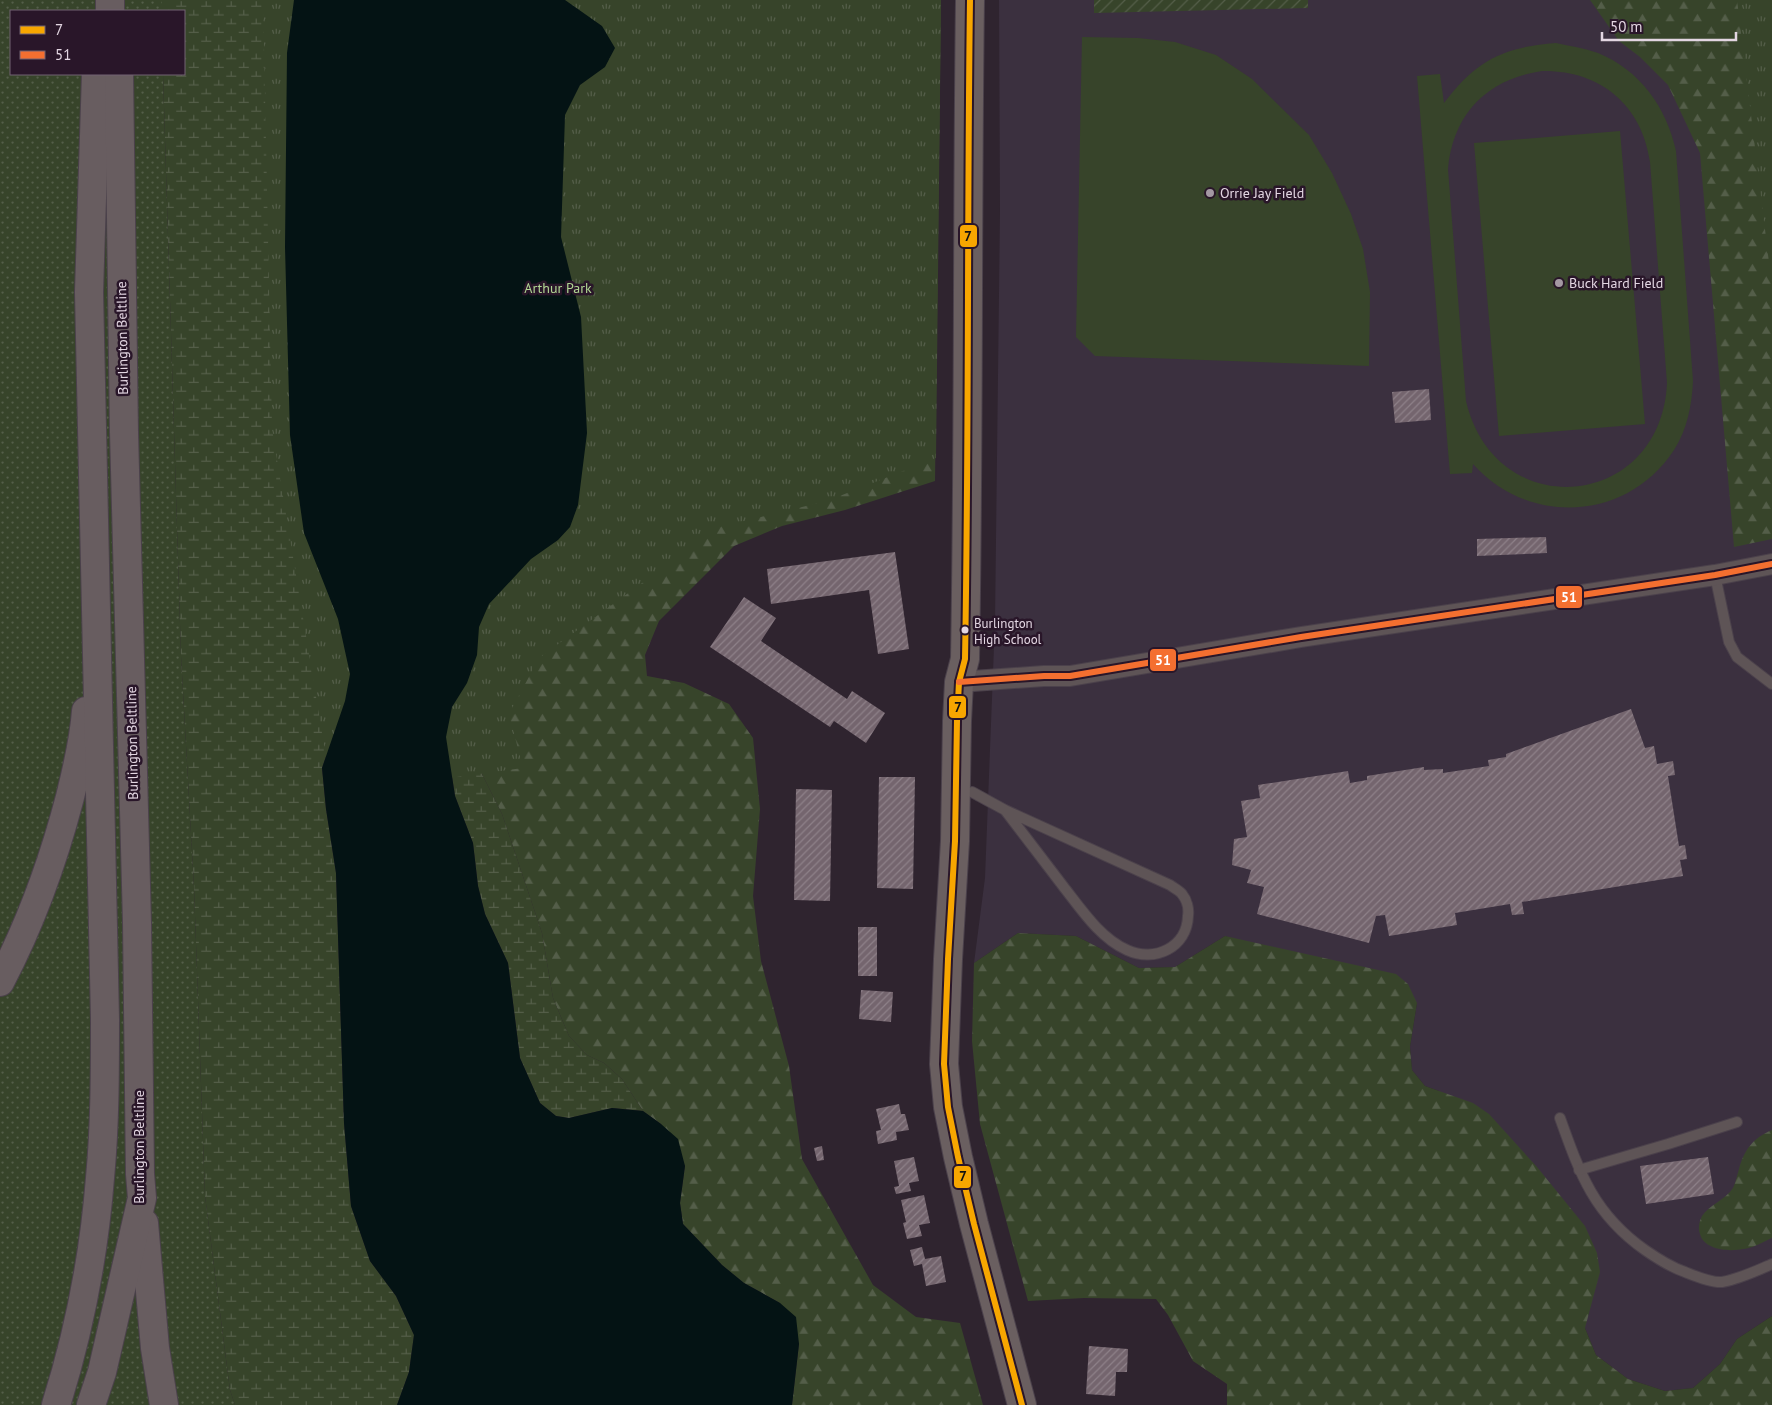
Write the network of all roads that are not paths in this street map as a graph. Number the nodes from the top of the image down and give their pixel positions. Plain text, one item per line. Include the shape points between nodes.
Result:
1 (970, 0) edge
2 (96, 75) edge
3 (119, 75) edge
4 (1772, 564) edge
5 (96, 567) junction
6 (1715, 575) junction
7 (959, 682) junction
8 (1772, 684) edge
9 (972, 792) dead end
10 (1005, 810) junction
11 (0, 982) edge
12 (1560, 1118) dead end
13 (1737, 1122) dead end
14 (1579, 1170) junction
15 (142, 1198) junction
16 (1772, 1264) edge
17 (56, 1405) edge
18 (91, 1405) edge
19 (164, 1405) edge
20 (1022, 1405) edge

1 - 7 main road via 968,487 965,659
2 - 5 main road via 89,292
3 - 15 main road, Burlington Beltline
4 - 6 street
5 - 11 main road via 86,717 76,773 38,901
5 - 17 main road via 105,1019 103,1132 86,1277
6 - 7 street via 1301,637 1070,676
6 - 8 lane via 1729,642 1737,658
7 - 20 main road via 956,841 944,1064 948,1107 974,1224
9 - 10 lane
10 - 10 lane via 1170,885 1182,894 1189,908 1188,926 1180,941 1165,951 1146,955 1128,951 1109,939 1091,922
12 - 14 lane
13 - 14 lane
14 - 16 lane via 1606,1216 1627,1237 1669,1266 1720,1282
15 - 18 main road, Burlington Beltline via 102,1372
15 - 19 main road via 155,1348

